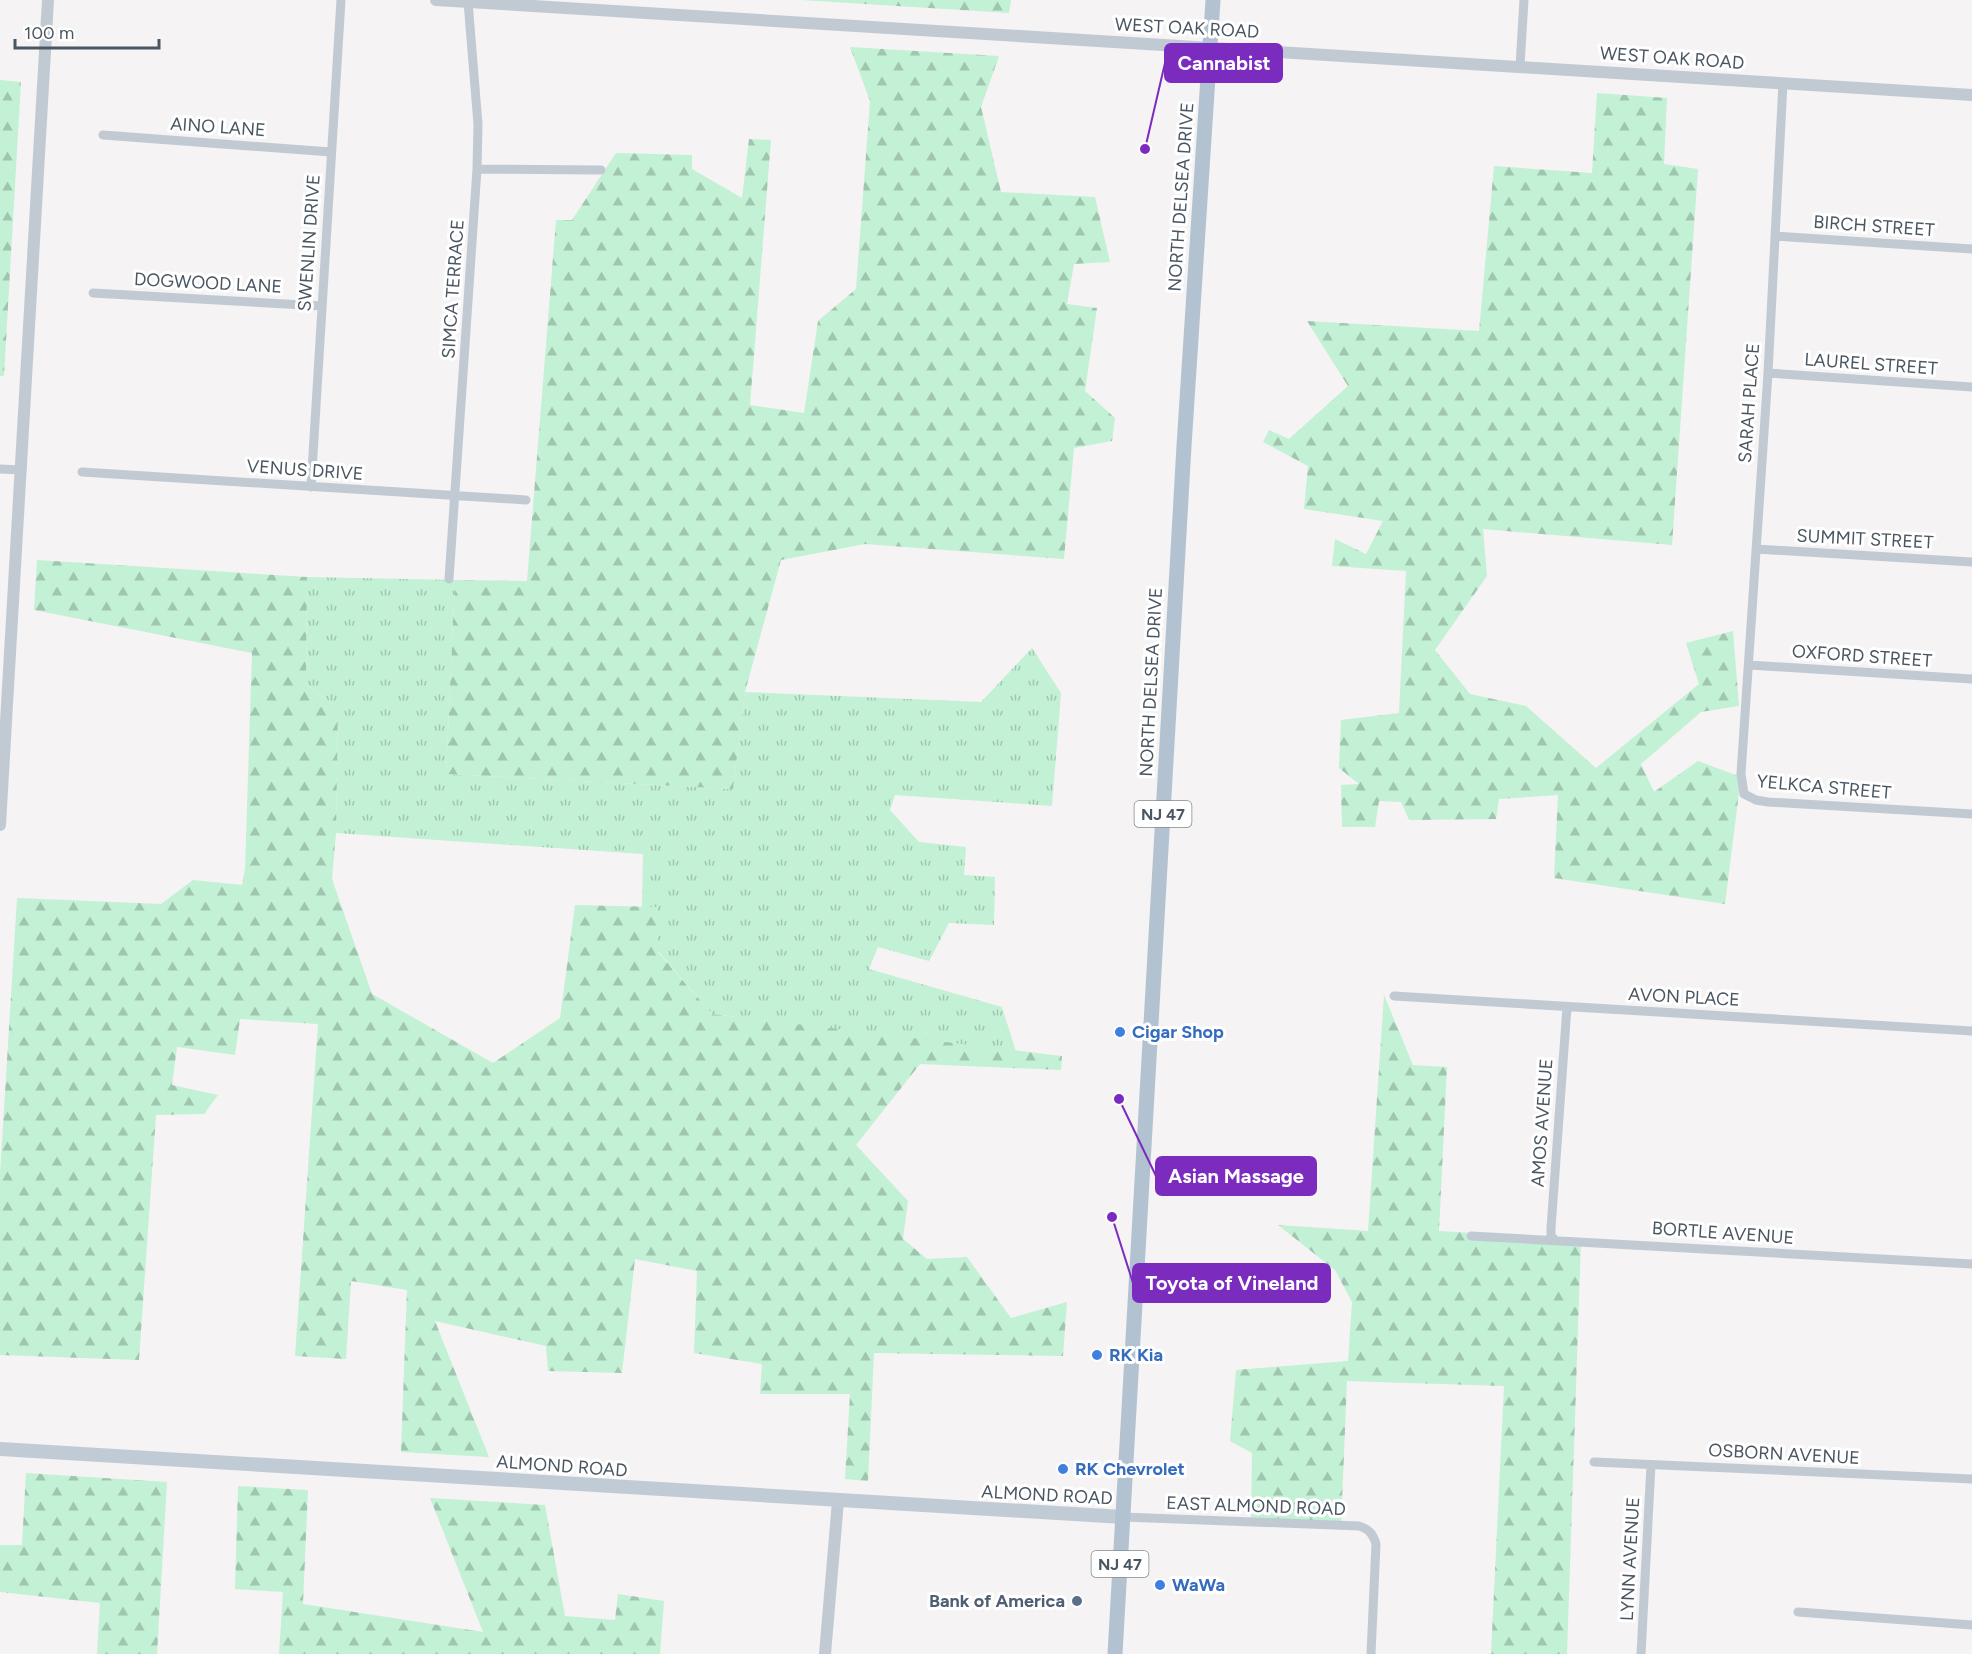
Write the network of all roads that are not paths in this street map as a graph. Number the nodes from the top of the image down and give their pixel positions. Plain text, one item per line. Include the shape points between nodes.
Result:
1 (48, 0) edge
2 (341, 0) edge
3 (436, 0) edge
4 (1213, 0) edge
5 (1524, 0) edge
6 (468, 2) junction
7 (1210, 47) junction
8 (1520, 66) junction
9 (1784, 83) junction
10 (1972, 95) edge
11 (103, 135) dead end
12 (331, 152) junction
13 (477, 169) junction
14 (601, 170) dead end
15 (1775, 236) junction
16 (1972, 249) edge
17 (93, 293) dead end
18 (322, 306) junction
19 (1768, 374) junction
20 (1972, 387) edge
21 (0, 469) edge
22 (22, 470) junction
23 (82, 472) dead end
24 (311, 487) junction
25 (456, 496) junction
26 (526, 500) dead end
27 (1756, 549) junction
28 (1972, 562) edge
29 (449, 579) dead end
30 (1749, 665) junction
31 (1972, 679) edge
32 (1745, 725) joint
33 (1972, 814) edge
34 (0, 825) edge
35 (1394, 996) dead end
36 (1567, 1007) junction
37 (1972, 1031) edge
38 (1471, 1236) dead end
39 (1555, 1240) junction
40 (1972, 1264) edge
41 (0, 1449) edge
42 (1594, 1462) dead end
43 (1651, 1465) junction
44 (1972, 1479) edge
45 (838, 1501) junction
46 (1123, 1517) junction
47 (1798, 1612) dead end
48 (1972, 1625) edge
49 (825, 1654) edge
50 (1115, 1654) edge
51 (1371, 1654) edge
52 (1641, 1654) edge

1 - 22 street
2 - 12 street, SWENLIN DRIVE
3 - 6 street, WEST OAK ROAD
4 - 7 main road, NORTH DELSEA DRIVE / NJ 47
5 - 8 street
6 - 7 street, WEST OAK ROAD
6 - 13 street, SIMCA TERRACE via 478,124
7 - 8 street, WEST OAK ROAD
7 - 46 main road, NORTH DELSEA DRIVE / NJ 47
8 - 9 street, WEST OAK ROAD
9 - 10 street, WEST OAK ROAD
9 - 15 street, SARAH PLACE
11 - 12 street, AINO LANE
12 - 18 street, SWENLIN DRIVE
13 - 14 street
13 - 25 street, SIMCA TERRACE
15 - 16 street, BIRCH STREET
15 - 19 street, SARAH PLACE
17 - 18 street, DOGWOOD LANE
18 - 24 street, SWENLIN DRIVE
19 - 20 street, LAUREL STREET
19 - 27 street, SARAH PLACE
21 - 22 street
22 - 34 street
23 - 24 street, VENUS DRIVE
24 - 25 street, VENUS DRIVE
25 - 26 street, VENUS DRIVE
25 - 29 street, SIMCA TERRACE
27 - 28 street, SUMMIT STREET
27 - 30 street, SARAH PLACE
30 - 31 street, OXFORD STREET
30 - 32 street, SARAH PLACE
32 - 33 street, YELKCA STREET via 1741,782 1743,794 1749,798
35 - 36 street, AVON PLACE
36 - 37 street, AVON PLACE
36 - 39 street, AMOS AVENUE via 1551,1228
38 - 39 street, BORTLE AVENUE
39 - 40 street, BORTLE AVENUE
41 - 45 main road, ALMOND ROAD
42 - 43 street, OSBORN AVENUE
43 - 44 street, OSBORN AVENUE
43 - 52 street, LYNN AVENUE
45 - 46 main road, ALMOND ROAD
45 - 49 street
46 - 50 main road, NORTH DELSEA DRIVE / NJ 47
46 - 51 street, EAST ALMOND ROAD via 1366,1528 1376,1544
47 - 48 street

